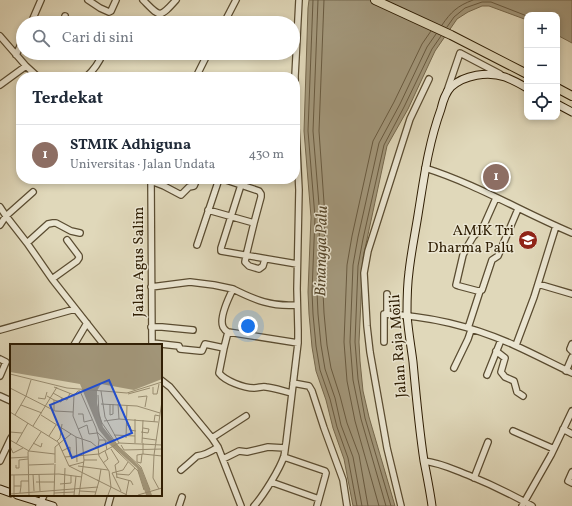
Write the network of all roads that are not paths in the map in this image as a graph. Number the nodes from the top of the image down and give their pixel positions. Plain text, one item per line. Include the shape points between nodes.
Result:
1 (41, 0) edge
2 (88, 0) edge
3 (116, 0) edge
4 (143, 0) edge
5 (176, 0) edge
6 (236, 0) edge
7 (298, 0) edge
8 (375, 0) edge
9 (34, 16) edge
10 (228, 16) edge
11 (298, 16) edge
12 (0, 36) edge
13 (16, 55) edge
14 (21, 60) edge
15 (100, 60) edge
16 (204, 60) edge
17 (296, 60) edge
18 (26, 66) junction
19 (18, 72) edge
20 (33, 72) edge
21 (92, 72) edge
22 (198, 72) edge
23 (296, 72) edge
24 (524, 72) edge
25 (16, 73) edge
26 (505, 77) junction
27 (429, 79) dead end
28 (0, 85) edge
29 (524, 86) edge
30 (560, 90) edge
31 (447, 91) junction
32 (572, 96) edge
33 (560, 106) edge
34 (572, 112) edge
35 (425, 168) junction
36 (151, 184) edge
37 (160, 184) edge
38 (195, 184) edge
39 (217, 184) edge
40 (238, 184) edge
41 (299, 184) edge
42 (241, 185) junction
43 (33, 192) dead end
44 (496, 198) junction
45 (0, 207) edge
46 (518, 208) junction
47 (208, 210) junction
48 (6, 216) junction
49 (231, 217) junction
50 (254, 223) junction
51 (0, 225) edge
52 (556, 226) junction
53 (80, 233) dead end
54 (572, 233) edge
55 (67, 240) dead end
56 (27, 243) junction
57 (197, 245) dead end
58 (246, 256) junction
59 (265, 259) junction
60 (297, 264) junction
61 (52, 279) junction
62 (538, 284) junction
63 (151, 287) junction
64 (234, 289) junction
65 (480, 291) junction
66 (387, 294) dead end
67 (572, 294) edge
68 (297, 305) junction
69 (75, 309) junction
70 (387, 314) junction
71 (407, 315) junction
72 (87, 323) junction
73 (151, 327) junction
74 (470, 329) junction
75 (0, 330) edge
76 (193, 330) dead end
77 (228, 332) junction
78 (501, 340) junction
79 (384, 342) dead end
80 (298, 343) junction
81 (75, 344) edge
82 (103, 344) edge
83 (152, 344) edge
84 (572, 344) edge
85 (162, 345) edge
86 (516, 346) junction
87 (224, 348) junction
88 (496, 351) junction
89 (572, 351) edge
90 (572, 357) edge
91 (0, 359) edge
92 (454, 368) dead end
93 (569, 372) edge
94 (0, 376) edge
95 (486, 376) dead end
96 (162, 381) edge
97 (293, 383) junction
98 (292, 392) junction
99 (0, 396) edge
100 (523, 396) dead end
101 (10, 401) edge
102 (572, 411) edge
103 (246, 416) dead end
104 (563, 429) junction
105 (513, 431) dead end
106 (572, 434) edge
107 (212, 439) junction
108 (10, 440) edge
109 (488, 442) dead end
110 (218, 447) junction
111 (285, 448) junction
112 (554, 449) junction
113 (284, 457) junction
114 (223, 459) junction
115 (0, 461) edge
116 (424, 461) junction
117 (181, 470) dead end
118 (572, 472) edge
119 (474, 478) junction
120 (271, 482) junction
121 (572, 484) edge
122 (0, 489) edge
123 (10, 493) edge
124 (20, 496) edge
125 (111, 496) edge
126 (182, 497) dead end
127 (319, 499) junction
128 (41, 501) edge
129 (523, 504) edge
130 (53, 506) edge
131 (108, 506) edge
132 (179, 506) edge
133 (241, 506) edge
134 (254, 506) edge
135 (318, 506) edge
136 (347, 506) edge
137 (401, 506) edge
138 (432, 506) edge
139 (532, 506) edge

1 - 9 street
2 - 3 street via 109,12
4 - 5 street via 159,14 165,12
6 - 10 street
7 - 11 street
8 - 24 main road
12 - 13 street
14 - 18 street
15 - 21 street
16 - 22 street
17 - 23 street
18 - 19 street
18 - 20 street
25 - 28 street
26 - 29 street
26 - 31 street via 487,75 463,79
26 - 31 street via 460,53
27 - 137 street via 410,119 368,250 364,273 370,352 387,448
30 - 32 main road
31 - 35 street, Jalan Raja Moili via 431,138
33 - 34 street
35 - 44 street via 459,180
35 - 71 street, Jalan Raja Moili via 408,272
36 - 63 street, Jalan Agus Salim
37 - 38 street via 181,195
39 - 47 street
40 - 42 street
41 - 60 street
42 - 49 street
42 - 50 street via 262,194
43 - 48 street
44 - 46 street
44 - 65 street via 484,226 473,237 463,255 456,284
45 - 48 street
46 - 52 street
46 - 65 street
47 - 49 street
47 - 57 street
48 - 51 street
48 - 56 street
49 - 50 street
49 - 58 street via 221,250
50 - 58 street
52 - 54 street
52 - 62 street
53 - 56 street via 52,223
55 - 61 street via 79,258
56 - 61 street
58 - 59 street
58 - 59 street via 245,262 256,269 263,267
59 - 60 street
60 - 68 street
61 - 69 street
62 - 67 street
62 - 86 street
63 - 64 street via 190,282
63 - 73 street, Jalan Agus Salim
64 - 68 street via 275,305
64 - 77 street via 226,306 223,322 224,329
65 - 74 street
66 - 70 street
68 - 80 street
69 - 72 street
69 - 75 street
70 - 71 street
70 - 79 street via 384,314
71 - 74 street
71 - 116 street, Jalan Raja Moili
72 - 81 street
72 - 82 street
73 - 76 street
73 - 83 street, Jalan Agus Salim
74 - 78 street
74 - 92 street
77 - 80 street
77 - 87 street
78 - 86 street
78 - 88 street
80 - 97 street
84 - 89 street
85 - 87 street via 200,351 205,344
86 - 93 street
87 - 98 street via 219,373 222,377 252,388 261,386
88 - 95 street
88 - 100 street via 505,358 500,372 514,381 518,392
90 - 93 street
91 - 94 street via 6,362
96 - 107 street via 170,386
97 - 98 street
97 - 136 street via 311,388 343,480
98 - 111 street
99 - 101 street
102 - 104 street
103 - 107 street
104 - 106 street
104 - 112 street
105 - 112 street
107 - 110 street
108 - 115 street
109 - 119 street
110 - 114 street
110 - 117 street via 198,456
111 - 113 street
111 - 114 street via 268,447 247,452 239,451
112 - 129 street
113 - 120 street
113 - 127 street via 326,472
114 - 133 street
116 - 119 street via 438,463
116 - 138 street, Jalan Raja Moili
118 - 121 street via 568,481
119 - 129 street via 504,491
120 - 127 street
120 - 134 street
122 - 123 street
124 - 128 street
125 - 131 street
126 - 132 street
127 - 135 street
128 - 130 street
129 - 139 street

